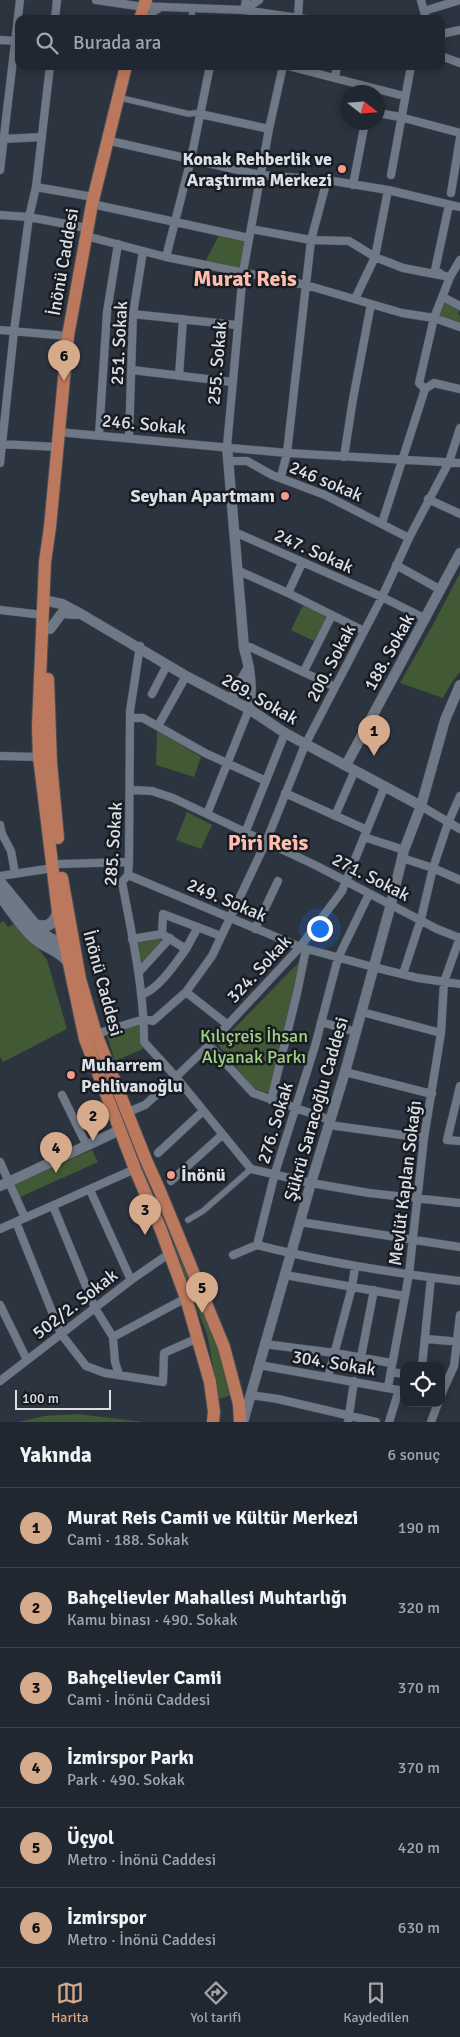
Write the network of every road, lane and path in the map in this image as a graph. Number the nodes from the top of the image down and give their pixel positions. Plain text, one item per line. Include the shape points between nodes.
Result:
1 (20, 0) edge
2 (57, 0) edge
3 (101, 0) edge
4 (246, 0) edge
5 (260, 0) edge
6 (299, 0) edge
7 (421, 0) edge
8 (460, 0) edge
9 (198, 5) edge
10 (163, 6) junction
11 (143, 8) edge
12 (244, 10) junction
13 (19, 15) edge
14 (55, 15) edge
15 (152, 15) edge
16 (276, 15) edge
17 (296, 15) edge
18 (425, 15) edge
19 (460, 30) edge
20 (445, 33) edge
21 (0, 40) edge
22 (15, 41) edge
23 (445, 57) edge
24 (15, 59) edge
25 (460, 63) edge
26 (50, 70) edge
27 (125, 70) edge
28 (209, 70) edge
29 (282, 70) edge
30 (304, 70) edge
31 (336, 70) edge
32 (410, 70) edge
33 (335, 78) junction
34 (356, 85) edge
35 (385, 93) edge
36 (404, 96) junction
37 (117, 97) junction
38 (198, 114) junction
39 (385, 114) edge
40 (400, 117) junction
41 (269, 129) junction
42 (363, 130) edge
43 (460, 133) edge
44 (42, 137) junction
45 (460, 138) edge
46 (2, 139) edge
47 (106, 140) junction
48 (191, 159) junction
49 (0, 170) edge
50 (260, 175) junction
51 (391, 175) dead end
52 (327, 180) junction
53 (353, 185) junction
54 (36, 187) junction
55 (388, 190) junction
56 (451, 193) dead end
57 (93, 200) junction
58 (449, 205) junction
59 (460, 206) edge
60 (0, 215) edge
61 (29, 217) junction
62 (174, 223) junction
63 (251, 229) junction
64 (86, 232) junction
65 (249, 238) junction
66 (311, 240) junction
67 (118, 244) junction
68 (143, 251) junction
69 (166, 257) junction
70 (375, 257) junction
71 (460, 260) edge
72 (243, 272) junction
73 (447, 276) junction
74 (306, 285) junction
75 (443, 297) junction
76 (355, 299) junction
77 (371, 304) junction
78 (460, 306) edge
79 (133, 314) junction
80 (434, 318) junction
81 (183, 319) junction
82 (236, 325) junction
83 (460, 326) edge
84 (0, 330) edge
85 (14, 331) junction
86 (68, 336) junction
87 (132, 370) junction
88 (179, 376) junction
89 (232, 382) junction
90 (424, 389) junction
91 (460, 389) edge
92 (460, 428) edge
93 (58, 432) junction
94 (99, 436) junction
95 (128, 438) junction
96 (1, 444) edge
97 (227, 446) junction
98 (57, 447) junction
99 (287, 453) junction
100 (344, 457) junction
101 (403, 459) junction
102 (228, 461) junction
103 (448, 462) junction
104 (0, 463) edge
105 (460, 464) edge
106 (281, 477) junction
107 (428, 499) junction
108 (460, 514) edge
109 (382, 523) junction
110 (234, 534) junction
111 (409, 538) junction
112 (460, 553) edge
113 (302, 563) junction
114 (396, 565) junction
115 (237, 570) junction
116 (441, 590) junction
117 (288, 593) junction
118 (382, 597) junction
119 (47, 601) junction
120 (0, 610) edge
121 (81, 614) junction
122 (43, 615) junction
123 (332, 615) junction
124 (426, 619) junction
125 (50, 629) junction
126 (364, 632) junction
127 (140, 647) junction
128 (244, 648) junction
129 (167, 665) junction
130 (249, 666) junction
131 (304, 671) junction
132 (186, 676) junction
133 (460, 685) edge
134 (335, 687) junction
135 (152, 694) dead end
136 (231, 700) junction
137 (455, 706) edge
138 (249, 709) junction
139 (130, 718) junction
140 (158, 726) junction
141 (285, 733) junction
142 (305, 745) junction
143 (0, 756) edge
144 (39, 757) junction
145 (228, 763) junction
146 (350, 768) junction
147 (266, 781) junction
148 (384, 788) junction
149 (131, 790) junction
150 (285, 793) junction
151 (460, 796) edge
152 (421, 806) junction
153 (207, 814) junction
154 (335, 816) junction
155 (448, 822) junction
156 (0, 825) edge
157 (460, 829) edge
158 (245, 833) junction
159 (366, 833) junction
160 (266, 842) junction
161 (403, 854) junction
162 (129, 862) junction
163 (56, 866) junction
164 (433, 868) junction
165 (15, 873) junction
166 (128, 875) junction
167 (0, 876) edge
168 (460, 880) edge
169 (278, 881) dead end
170 (0, 882) edge
171 (347, 882) junction
172 (370, 894) junction
173 (0, 895) edge
174 (391, 904) junction
175 (58, 912) junction
176 (230, 918) junction
177 (421, 919) junction
178 (33, 924) junction
179 (198, 927) junction
180 (255, 929) junction
181 (162, 934) junction
182 (221, 936) junction
183 (460, 937) edge
184 (170, 938) junction
185 (132, 939) junction
186 (64, 946) junction
187 (303, 948) junction
188 (186, 949) junction
189 (338, 958) junction
190 (373, 967) junction
191 (139, 972) junction
192 (403, 974) junction
193 (444, 982) junction
194 (460, 984) edge
195 (186, 992) junction
196 (141, 995) junction
197 (362, 1012) junction
198 (144, 1019) junction
199 (321, 1022) junction
200 (228, 1025) junction
201 (356, 1032) junction
202 (441, 1033) junction
203 (96, 1034) junction
204 (209, 1045) junction
205 (346, 1072) junction
206 (176, 1077) junction
207 (460, 1086) edge
208 (432, 1094) junction
209 (62, 1095) dead end
210 (271, 1100) junction
211 (295, 1109) junction
212 (202, 1111) junction
213 (128, 1112) junction
214 (329, 1122) junction
215 (120, 1130) junction
216 (222, 1135) junction
217 (424, 1138) junction
218 (460, 1142) edge
219 (87, 1146) junction
220 (158, 1153) dead end
221 (0, 1162) edge
222 (135, 1169) junction
223 (251, 1169) junction
224 (275, 1174) junction
225 (171, 1181) dead end
226 (311, 1183) junction
227 (4, 1184) edge
228 (90, 1190) junction
229 (416, 1198) junction
230 (460, 1203) edge
231 (53, 1206) junction
232 (25, 1218) junction
233 (188, 1220) dead end
234 (16, 1222) junction
235 (300, 1222) junction
236 (0, 1229) edge
237 (413, 1240) junction
238 (257, 1245) junction
239 (460, 1247) edge
240 (170, 1253) junction
241 (291, 1254) junction
242 (233, 1255) dead end
243 (355, 1266) junction
244 (409, 1274) junction
245 (285, 1275) junction
246 (431, 1278) junction
247 (131, 1280) junction
248 (460, 1281) edge
249 (352, 1287) junction
250 (374, 1290) junction
251 (404, 1296) junction
252 (186, 1298) junction
253 (0, 1305) edge
254 (96, 1308) junction
255 (460, 1315) edge
256 (62, 1334) junction
257 (113, 1337) junction
258 (198, 1338) junction
259 (426, 1339) junction
260 (450, 1341) dead end
261 (264, 1344) junction
262 (335, 1353) junction
263 (361, 1357) junction
264 (28, 1360) junction
265 (423, 1362) edge
266 (258, 1365) junction
267 (392, 1367) junction
268 (400, 1372) edge
269 (119, 1374) junction
270 (328, 1377) junction
271 (0, 1381) edge
272 (354, 1381) junction
273 (445, 1386) edge
274 (388, 1387) junction
275 (400, 1390) edge
276 (251, 1395) junction
277 (400, 1395) edge
278 (437, 1407) edge
279 (349, 1419) edge
280 (213, 1422) edge
281 (241, 1422) edge
282 (376, 1422) edge
283 (389, 1422) edge
284 (431, 1422) edge

1 - 13 street
2 - 14 street
3 - 11 street
4 - 12 street
5 - 12 street
6 - 17 street
7 - 18 street
8 - 18 street
9 - 10 street
9 - 12 street
10 - 11 street
10 - 15 street
12 - 16 street
19 - 20 street
21 - 22 street
23 - 25 street
24 - 46 street
26 - 44 street
27 - 37 main road, İnönü Caddesi
28 - 38 street
29 - 41 street, 255. Sokak
30 - 33 street
31 - 33 street
32 - 36 street
33 - 34 street
35 - 36 street
36 - 40 street
37 - 38 street
37 - 47 main road, İnönü Caddesi
38 - 41 street
38 - 48 street
39 - 40 street
40 - 43 street
40 - 51 street
41 - 50 street, 255. Sokak
42 - 53 street
44 - 46 street
44 - 54 street
45 - 56 street
46 - 49 street
47 - 48 street
47 - 57 main road, İnönü Caddesi
48 - 50 street
48 - 62 street
50 - 52 street
50 - 63 street, 255. Sokak
52 - 53 street
52 - 66 street
53 - 55 street
54 - 57 street
54 - 61 street
55 - 58 street
55 - 70 street
57 - 62 street
57 - 64 main road, İnönü Caddesi
58 - 59 street
58 - 73 street via 436,270
60 - 61 street
61 - 64 street
61 - 85 street
62 - 65 street
62 - 69 street
63 - 65 street, 255. Sokak
63 - 66 street
64 - 67 street
64 - 86 main road, İnönü Caddesi
65 - 72 street, 255. Sokak
66 - 70 street via 349,241
66 - 74 street
67 - 68 street
67 - 94 street via 106,312
68 - 69 street
68 - 79 street, 251. Sokak
69 - 72 street
70 - 73 street via 403,268
70 - 76 street
71 - 73 street
72 - 74 street
72 - 82 street, 255. Sokak
73 - 75 street
74 - 76 street
74 - 99 street
75 - 78 street
75 - 80 street
76 - 77 street
77 - 80 street
77 - 100 street
79 - 81 street
79 - 87 street, 251. Sokak
80 - 83 street
80 - 90 street via 418,383
81 - 82 street
81 - 88 street
82 - 89 street, 255. Sokak
84 - 85 street
85 - 86 street
85 - 96 street
86 - 93 main road, İnönü Caddesi
87 - 88 street
87 - 95 street, 251. Sokak
88 - 89 street
89 - 97 street, 255. Sokak
90 - 91 street via 434,383
90 - 101 street
92 - 103 street, 200. Sokak
93 - 94 street, 246. Sokak
93 - 98 main road, İnönü Caddesi
94 - 95 street, 246. Sokak
95 - 97 street, 246. Sokak
96 - 98 street
96 - 104 street
97 - 99 street, 246. Sokak
97 - 102 street, 255. Sokak
98 - 119 main road, İnönü Caddesi
99 - 100 street, 246. Sokak
99 - 106 street
100 - 101 street, 246. Sokak
101 - 103 street, 246. Sokak
101 - 109 street
102 - 106 street, 246 sokak via 247,461
102 - 110 street, 255. Sokak
103 - 105 street, 246. Sokak
103 - 107 street, 200. Sokak
106 - 109 street, 246 sokak
107 - 108 street
107 - 111 street, 200. Sokak
109 - 111 street, 246 sokak
110 - 113 street, 247. Sokak
110 - 115 street, 255. Sokak
111 - 114 street, 200. Sokak
112 - 116 street, 188. Sokak
113 - 117 street
113 - 118 street, 247. Sokak
114 - 116 street
114 - 118 street, 200. Sokak
115 - 117 street
115 - 128 street, 255. Sokak
116 - 124 street, 188. Sokak
117 - 123 street
118 - 124 street, 247. Sokak
118 - 126 street, 200. Sokak
119 - 121 street, 269. Sokak
119 - 122 main road, İnönü Caddesi
119 - 125 main road, İnönü Caddesi
120 - 122 street
121 - 125 street via 62,613
121 - 127 street, 269. Sokak
122 - 144 main road, İnönü Caddesi
123 - 126 street
123 - 131 street
124 - 146 street, 188. Sokak
125 - 163 main road, İnönü Caddesi via 48,685
126 - 134 street, 200. Sokak
127 - 129 street, 269. Sokak
127 - 139 street, 285. Sokak
128 - 130 street, 255. Sokak
128 - 131 street via 250,647
129 - 132 street, 269. Sokak
129 - 135 street
130 - 136 street
130 - 138 street, 255. Sokak
131 - 134 street
132 - 136 street, 269. Sokak
132 - 140 street
133 - 137 street, Şükrü Saracoğlu Caddesi
134 - 142 street, 200. Sokak
136 - 138 street, 269. Sokak
137 - 152 street, Şükrü Saracoğlu Caddesi
138 - 141 street, 269. Sokak
138 - 145 street
139 - 140 street via 142,718
139 - 149 street, 285. Sokak
140 - 145 street
141 - 142 street, 269. Sokak
141 - 147 street
142 - 146 street, 269. Sokak
142 - 150 street, 200. Sokak
143 - 144 street
144 - 163 main road, İnönü Caddesi
145 - 147 street
145 - 153 street
146 - 148 street, 269. Sokak
146 - 154 street
147 - 158 street
148 - 152 street, 269. Sokak
148 - 159 street, 324. Sokak
149 - 153 street, 271. Sokak via 152,791
149 - 162 street, 285. Sokak
150 - 154 street
150 - 160 street, 200. Sokak
151 - 155 street
152 - 155 street, 269. Sokak
152 - 161 street, Şükrü Saracoğlu Caddesi
153 - 158 street, 271. Sokak
154 - 159 street
155 - 157 street, 269. Sokak
155 - 164 street
156 - 165 street
158 - 160 street, 271. Sokak
159 - 161 street
159 - 171 street, 324. Sokak
160 - 171 street, 271. Sokak
160 - 176 street, 200. Sokak
161 - 164 street
161 - 174 street, Şükrü Saracoğlu Caddesi
162 - 163 street
162 - 166 street, 285. Sokak
163 - 165 street
163 - 175 main road, İnönü Caddesi
163 - 186 main road, İnönü Caddesi
164 - 168 street
164 - 177 street
165 - 167 street
166 - 176 street, 249. Sokak
166 - 185 street, 285. Sokak via 122,882
169 - 180 street
170 - 178 main road
171 - 172 street, 271. Sokak
171 - 187 street, 324. Sokak
172 - 174 street, 271. Sokak
172 - 189 street, 276. Sokak
173 - 186 main road via 43,945
174 - 177 street, 271. Sokak
174 - 190 street, Şükrü Saracoğlu Caddesi
175 - 178 main road via 49,926
175 - 186 main road, İnönü Caddesi
176 - 180 street, 249. Sokak
176 - 182 street, 200. Sokak
177 - 183 street, 271. Sokak
177 - 192 street
178 - 186 main road
179 - 181 street via 164,914
179 - 182 street
179 - 188 street
180 - 187 street, 249. Sokak
181 - 184 street
181 - 185 street
182 - 195 street, 200. Sokak via 212,956
183 - 193 street, Mevlüt Kaplan Sokağı
184 - 188 street
184 - 191 street
185 - 191 street, 285. Sokak
186 - 203 main road, İnönü Caddesi
186 - 215 main road, İnönü Caddesi via 86,1039
187 - 189 street, 249. Sokak
187 - 200 street, 324. Sokak
187 - 210 street via 298,994
188 - 196 street via 149,992
189 - 190 street, 249. Sokak
189 - 199 street, 276. Sokak
190 - 192 street, 249. Sokak
190 - 197 street, Şükrü Saracoğlu Caddesi
191 - 196 street, 285. Sokak
192 - 193 street, 249. Sokak
193 - 194 street, 249. Sokak
193 - 202 street, Mevlüt Kaplan Sokağı
195 - 198 street, 200. Sokak via 153,1021
195 - 200 street
196 - 198 street, 285. Sokak
197 - 201 street, Şükrü Saracoğlu Caddesi
197 - 202 street
198 - 203 street
198 - 206 street, 285. Sokak via 144,1042
199 - 201 street
199 - 211 street, 276. Sokak
200 - 204 street, 324. Sokak
201 - 205 street, Şükrü Saracoğlu Caddesi
202 - 208 street, Mevlüt Kaplan Sokağı
203 - 213 main road, İnönü Caddesi
204 - 206 street, 324. Sokak
204 - 210 street via 253,1093
205 - 208 street
205 - 214 street, Şükrü Saracoğlu Caddesi
206 - 212 street
206 - 213 street, 324. Sokak via 145,1105
207 - 218 street via 447,1140
208 - 217 street, Mevlüt Kaplan Sokağı
209 - 219 street
210 - 211 street
211 - 214 street
211 - 224 street, 276. Sokak
212 - 216 street
212 - 220 street
213 - 281 main road, İnönü Caddesi via 224,1347
214 - 217 street
214 - 226 street, Şükrü Saracoğlu Caddesi
215 - 219 street
215 - 222 main road, İnönü Caddesi
216 - 223 street
216 - 225 street
217 - 229 street, Mevlüt Kaplan Sokağı
219 - 227 street
221 - 227 street
222 - 228 street
222 - 240 main road, İnönü Caddesi
223 - 224 street
223 - 233 street
224 - 226 street
224 - 238 street, 276. Sokak
226 - 229 street
226 - 235 street, Şükrü Saracoğlu Caddesi
227 - 232 street
228 - 231 street
228 - 247 street
229 - 230 street
229 - 237 street, Mevlüt Kaplan Sokağı
231 - 232 street
231 - 254 street
232 - 234 street
234 - 236 street
234 - 256 street
235 - 237 street
235 - 241 street, Şükrü Saracoğlu Caddesi
237 - 239 street
237 - 244 street, Mevlüt Kaplan Sokağı
238 - 241 street
238 - 242 street
240 - 247 street, 502/2. Sokak
240 - 252 main road, İnönü Caddesi
241 - 243 street
241 - 245 street, Şükrü Saracoğlu Caddesi
243 - 244 street
243 - 249 street
244 - 246 street
244 - 251 street, Mevlüt Kaplan Sokağı
245 - 249 street
245 - 261 street, Şükrü Saracoğlu Caddesi
246 - 248 street
246 - 259 street
247 - 254 street, 502/2. Sokak
249 - 250 street
249 - 262 street
250 - 251 street
250 - 263 street
251 - 267 street, Mevlüt Kaplan Sokağı
252 - 257 street
252 - 258 main road, İnönü Caddesi
253 - 264 street
254 - 256 street, 502/2. Sokak
254 - 257 street
255 - 273 street via 454,1366
256 - 264 street, 502/2. Sokak
256 - 269 street via 86,1366
257 - 269 street
258 - 269 street via 164,1353 163,1382
258 - 280 main road, İnönü Caddesi via 210,1382
259 - 260 street
259 - 265 street
261 - 262 street
261 - 266 street, Şükrü Saracoğlu Caddesi
262 - 263 street
262 - 270 street
263 - 267 street
264 - 271 street, 502/2. Sokak
266 - 270 street, 304. Sokak
266 - 276 street, Şükrü Saracoğlu Caddesi
267 - 268 street
267 - 274 street, Mevlüt Kaplan Sokağı
270 - 272 street, 304. Sokak
272 - 274 street, 304. Sokak
272 - 279 street
274 - 275 street, 304. Sokak
276 - 279 street
276 - 281 street, Şükrü Saracoğlu Caddesi
277 - 283 street
278 - 284 street
279 - 282 street

